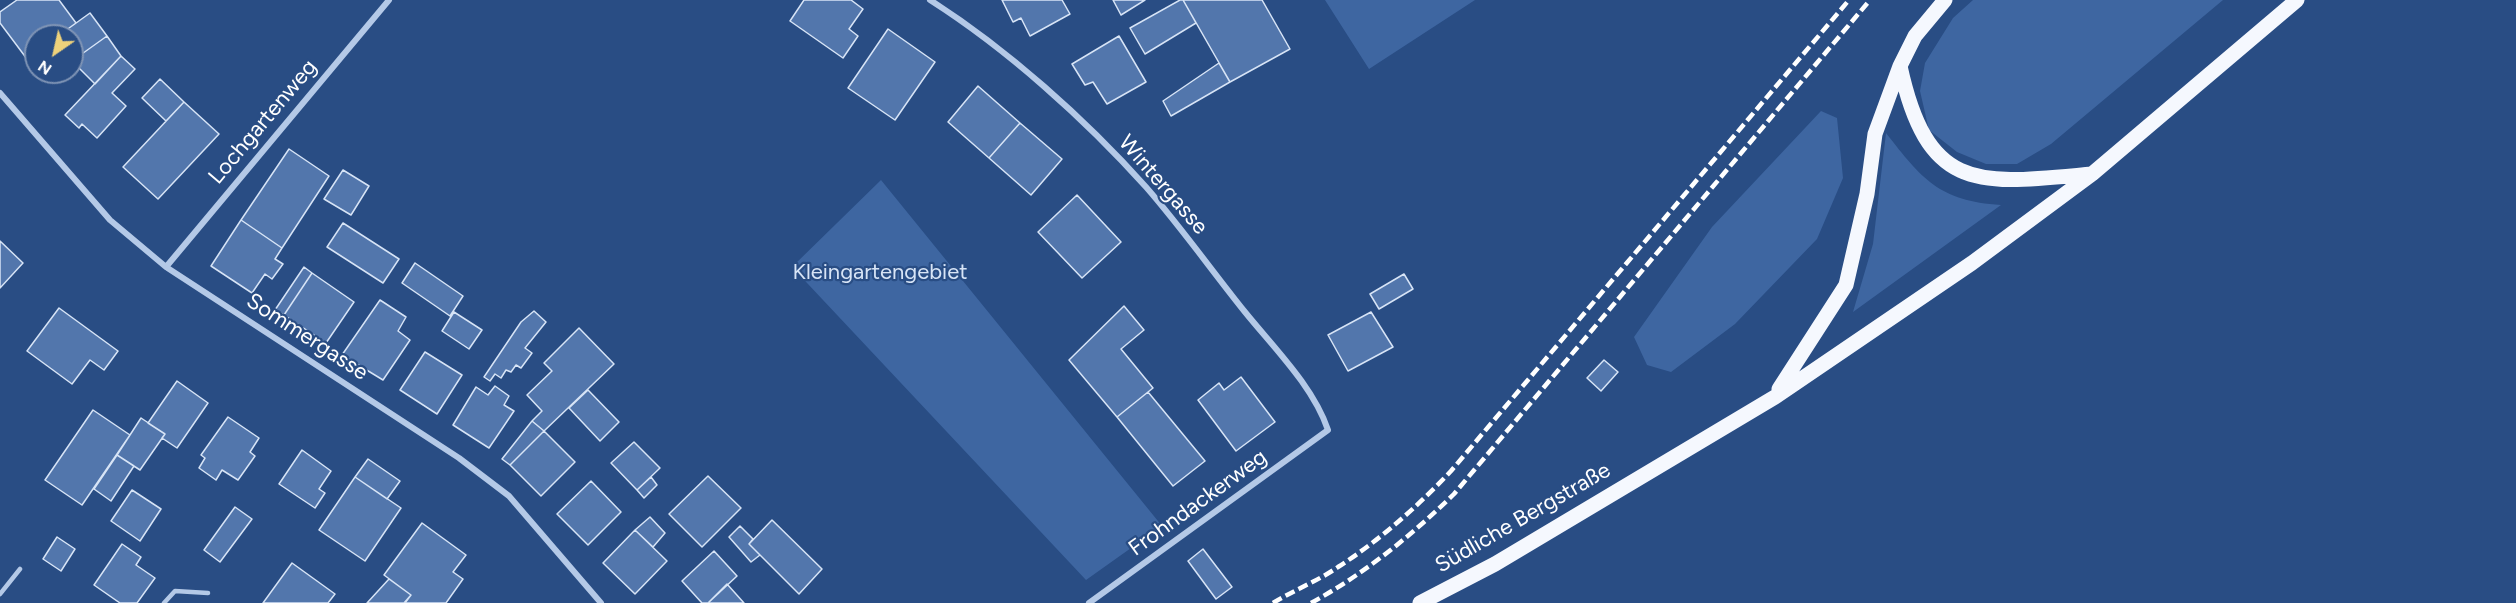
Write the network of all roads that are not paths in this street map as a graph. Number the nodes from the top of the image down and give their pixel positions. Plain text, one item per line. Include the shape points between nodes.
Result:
1 (388, 0) edge
2 (930, 0) edge
3 (1945, 0) edge
4 (2297, 0) edge
5 (1900, 66) junction
6 (0, 93) edge
7 (2092, 174) junction
8 (166, 267) junction
9 (1774, 397) junction
10 (1328, 430) joint
11 (20, 569) dead end
12 (208, 593) dead end
13 (0, 594) edge
14 (164, 603) edge
15 (601, 603) edge
16 (1089, 603) edge
17 (1420, 603) edge

1 - 8 street, Lochgartenweg
2 - 10 street, Wintergasse via 977,30 1087,128 1146,188 1293,372 1321,410
3 - 5 main road via 1915,36
4 - 7 main road, Südliche Bergstraße
5 - 7 main road via 1907,97 1927,143 1943,160 1966,174 2011,181
5 - 9 main road via 1875,134 1867,194 1846,285
6 - 8 street, Sommergasse via 110,220
7 - 9 main road, Südliche Bergstraße via 1972,263
8 - 15 street, Sommergasse via 459,458 509,496
9 - 17 main road, Südliche Bergstraße via 1494,564
10 - 16 street, Frohndackerweg
11 - 13 lane
12 - 14 lane via 175,591

